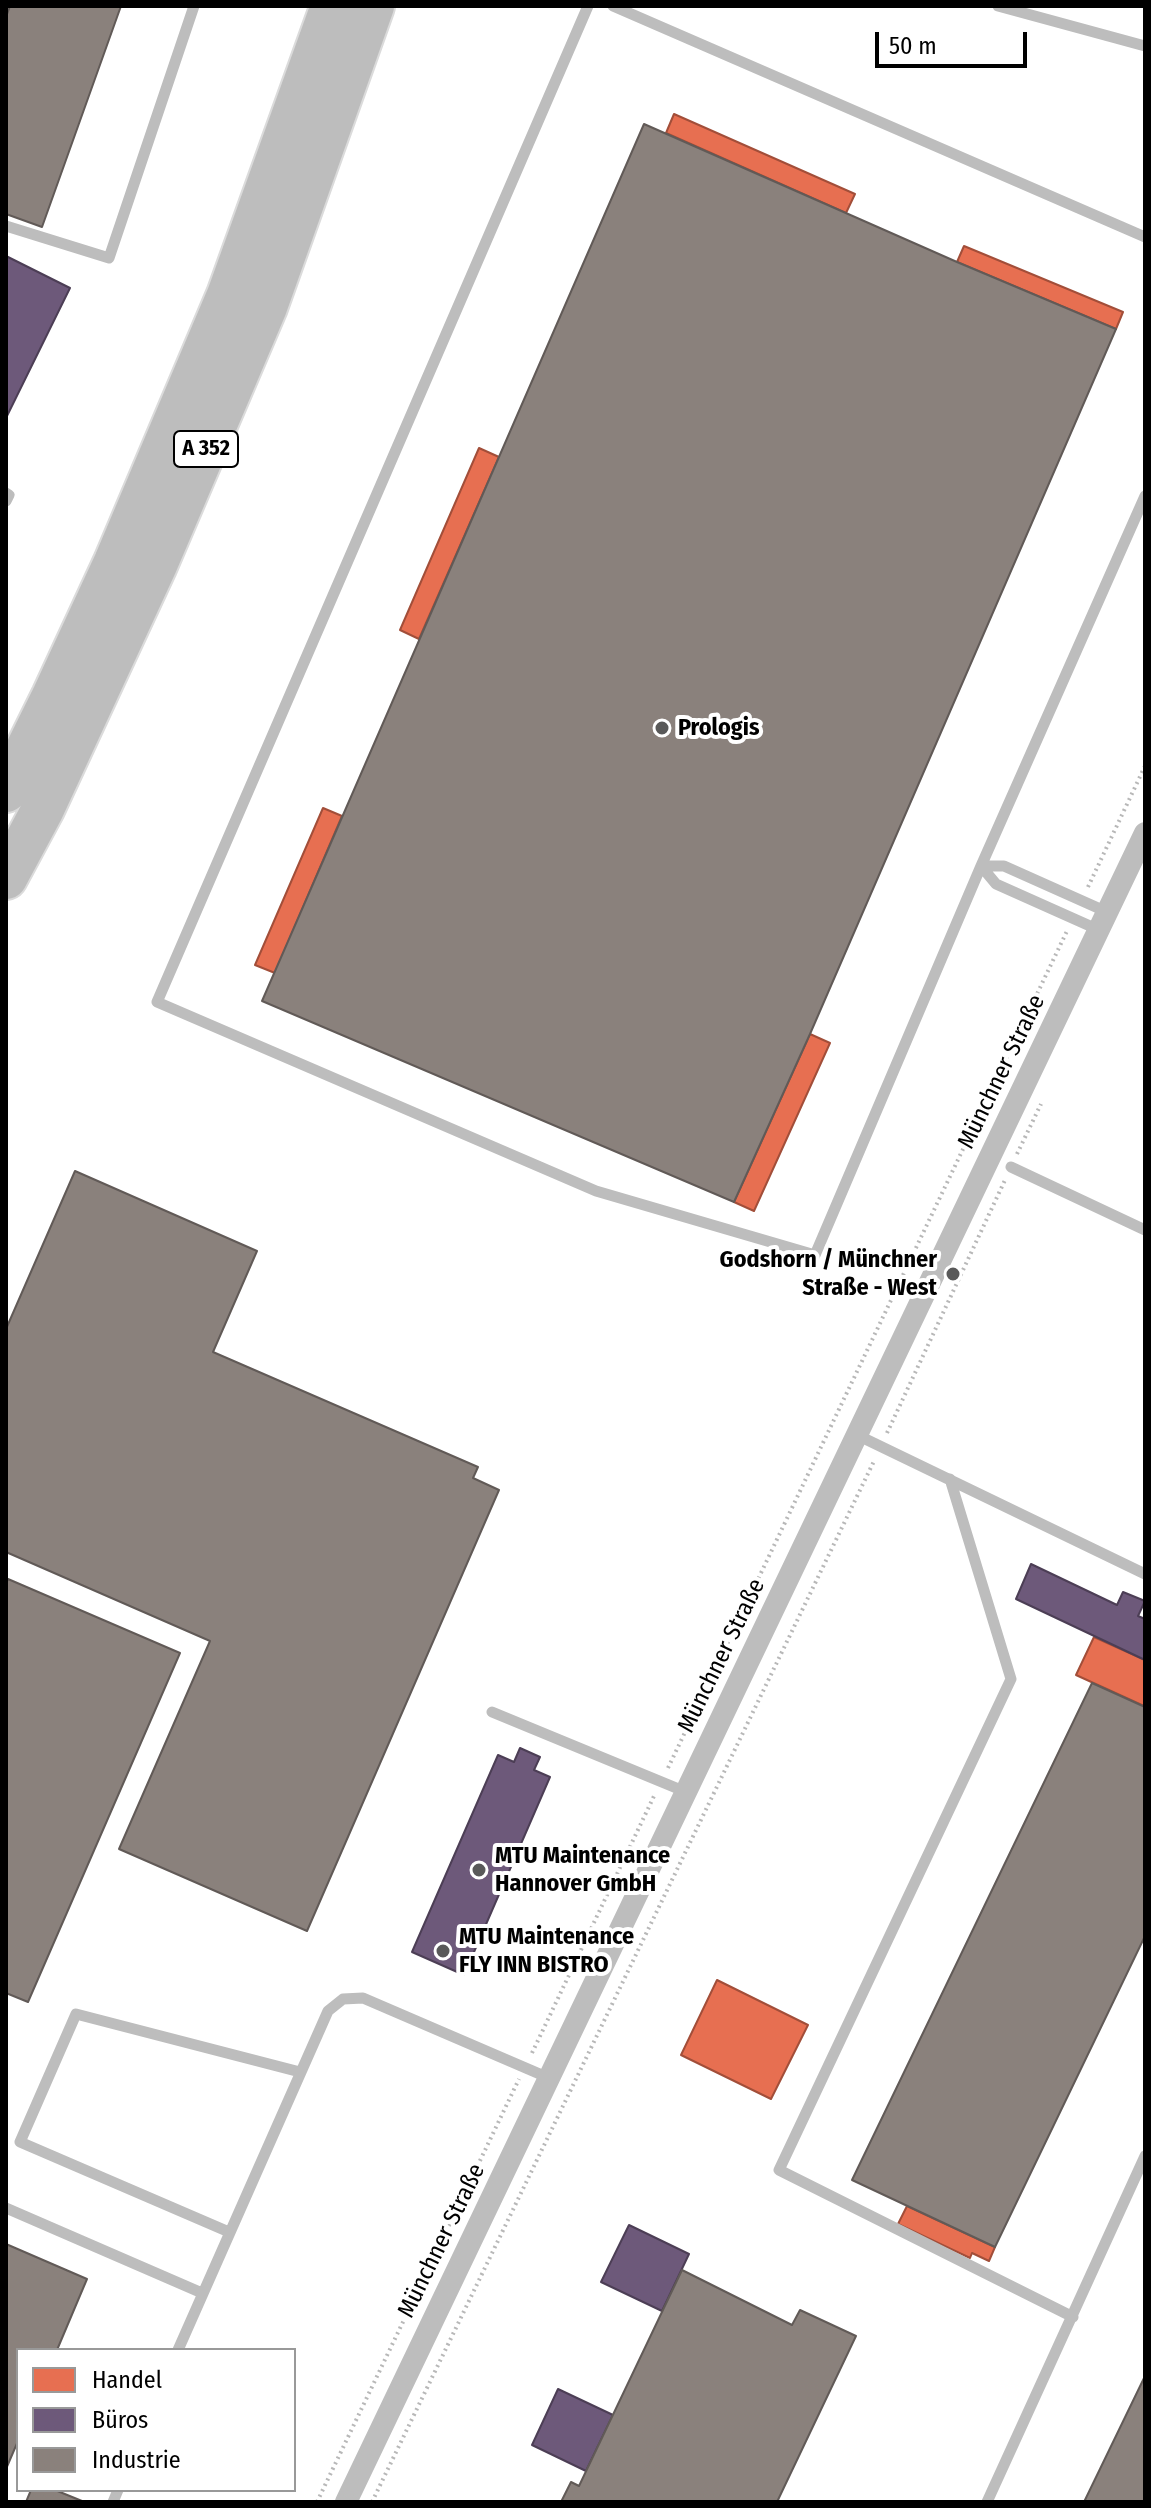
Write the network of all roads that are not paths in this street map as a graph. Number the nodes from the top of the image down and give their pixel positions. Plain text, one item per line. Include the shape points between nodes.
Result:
1 (194, 6) edge
2 (332, 6) edge
3 (373, 6) edge
4 (588, 6) edge
5 (613, 6) edge
6 (998, 6) edge
7 (1145, 46) edge
8 (6, 226) edge
9 (1145, 237) edge
10 (6, 493) edge
11 (1145, 496) edge
12 (6, 501) edge
13 (6, 791) edge
14 (1145, 833) edge
15 (981, 866) junction
16 (6, 878) edge
17 (1103, 921) junction
18 (1011, 1167) road end
19 (1145, 1230) edge
20 (857, 1435) junction
21 (950, 1479) junction
22 (1145, 1574) edge
23 (492, 1712) dead end
24 (686, 1792) junction
25 (300, 2072) junction
26 (549, 2078) junction
27 (1145, 2156) edge
28 (6, 2208) edge
29 (229, 2232) junction
30 (202, 2293) junction
31 (1073, 2317) junction
32 (179, 2348) edge
33 (346, 2502) edge
34 (987, 2502) edge

1 - 8 lane via 109,258
2 - 13 highway, A 352 via 222,309 115,562
3 - 16 highway, A 352 via 260,321 156,565
4 - 15 lane via 157,1002 596,1191 815,1255
5 - 9 lane
6 - 7 lane
10 - 12 lane
11 - 15 lane
14 - 17 street, Münchner Straße
15 - 17 lane via 996,884 1073,918
15 - 17 lane via 1004,866 1082,900
17 - 20 street, Münchner Straße
18 - 19 lane
20 - 21 lane
20 - 24 street, Münchner Straße
21 - 22 lane
21 - 31 lane via 1011,1679 779,2170
23 - 24 lane
24 - 26 street, Münchner Straße
25 - 26 lane via 328,2011 343,1999 363,1998
25 - 29 lane
25 - 29 lane via 76,2014 20,2142
26 - 33 street, Münchner Straße
27 - 31 lane
28 - 30 lane
29 - 30 lane
30 - 32 lane
31 - 34 lane

